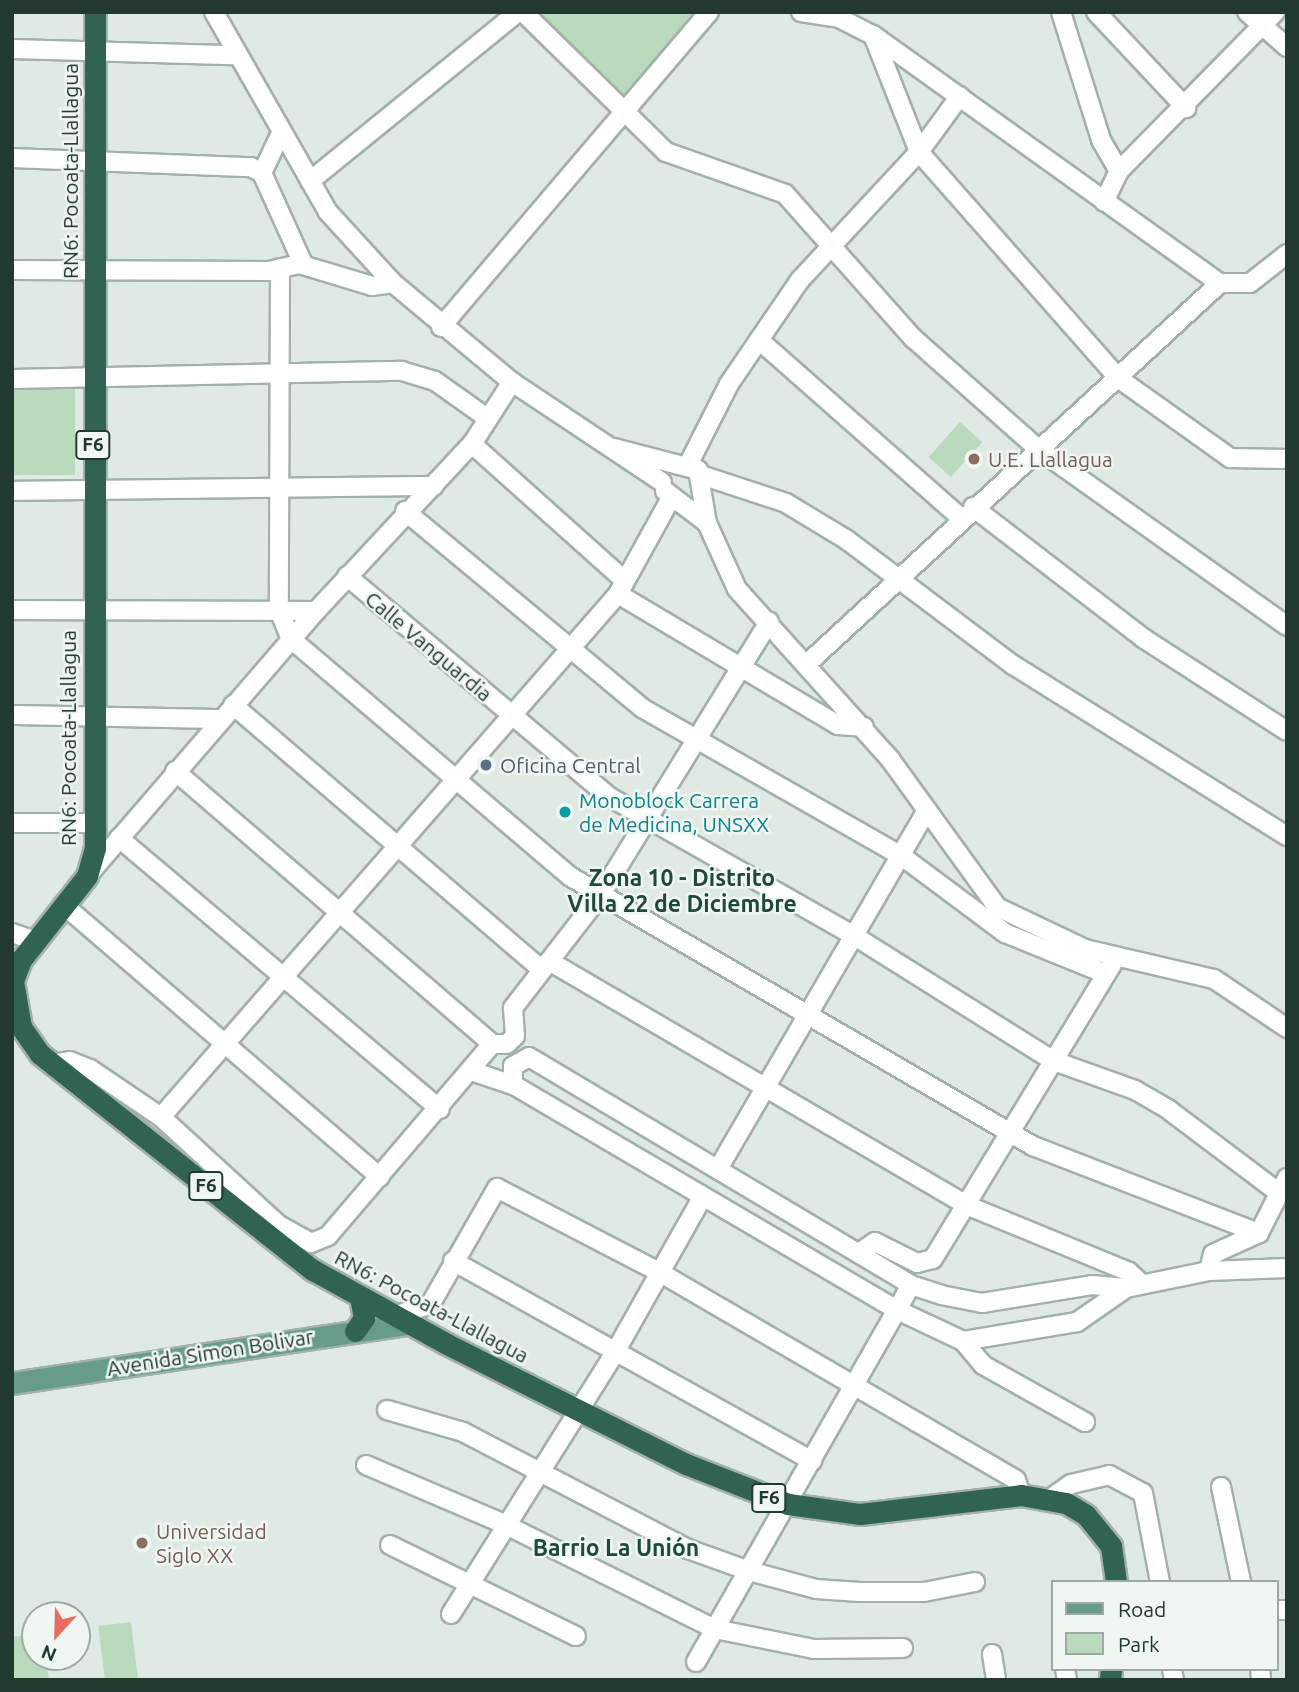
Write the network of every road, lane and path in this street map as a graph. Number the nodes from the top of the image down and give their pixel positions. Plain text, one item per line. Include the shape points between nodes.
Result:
1 (95, 12) edge
2 (214, 12) edge
3 (518, 12) edge
4 (523, 12) edge
5 (709, 12) edge
6 (801, 12) edge
7 (1061, 12) edge
8 (1096, 12) edge
9 (1247, 12) edge
10 (1275, 12) edge
11 (1263, 26) junction
12 (873, 36) junction
13 (1287, 47) edge
14 (96, 48) junction
15 (12, 49) edge
16 (233, 55) junction
17 (960, 96) junction
18 (1186, 108) junction
19 (624, 115) junction
20 (282, 133) junction
21 (919, 152) junction
22 (12, 158) edge
23 (95, 158) junction
24 (1119, 171) junction
25 (262, 173) junction
26 (310, 181) junction
27 (1104, 202) junction
28 (831, 243) junction
29 (1287, 254) edge
30 (303, 264) junction
31 (280, 268) junction
32 (12, 270) edge
33 (94, 270) junction
34 (1220, 282) junction
35 (393, 283) junction
36 (441, 327) junction
37 (759, 340) junction
38 (281, 370) junction
39 (1118, 378) junction
40 (12, 379) edge
41 (93, 379) junction
42 (512, 382) junction
43 (487, 418) junction
44 (472, 444) junction
45 (614, 448) junction
46 (1038, 449) junction
47 (1287, 459) edge
48 (692, 472) junction
49 (662, 482) junction
50 (279, 484) junction
51 (434, 486) junction
52 (92, 490) junction
53 (12, 491) edge
54 (674, 499) junction
55 (405, 511) junction
56 (967, 512) junction
57 (707, 523) junction
58 (346, 576) junction
59 (897, 580) junction
60 (622, 588) junction
61 (92, 608) junction
62 (12, 610) edge
63 (279, 610) junction
64 (316, 611) junction
65 (769, 622) junction
66 (1287, 626) edge
67 (291, 639) junction
68 (571, 649) junction
69 (808, 662) junction
70 (744, 670) junction
71 (227, 712) junction
72 (12, 715) edge
73 (91, 716) junction
74 (511, 716) junction
75 (864, 726) junction
76 (1287, 731) edge
77 (699, 741) junction
78 (175, 771) junction
79 (455, 780) junction
80 (926, 811) junction
81 (648, 821) junction
82 (12, 823) edge
83 (95, 823) junction
84 (1287, 836) edge
85 (119, 838) junction
86 (398, 844) junction
87 (903, 857) junction
88 (88, 876) junction
89 (601, 894) junction
90 (66, 906) junction
91 (337, 912) junction
92 (12, 933) edge
93 (856, 937) junction
94 (35, 941) junction
95 (1118, 955) junction
96 (545, 965) junction
97 (1106, 974) junction
98 (283, 976) junction
99 (13, 981) edge
100 (809, 1016) junction
101 (17, 1026) edge
102 (1287, 1028) edge
103 (226, 1041) junction
104 (500, 1044) junction
105 (529, 1057) junction
106 (1054, 1060) junction
107 (52, 1063) junction
108 (471, 1071) junction
109 (513, 1084) junction
110 (769, 1087) junction
111 (440, 1109) junction
112 (161, 1117) junction
113 (1009, 1133) junction
114 (718, 1169) junction
115 (380, 1177) junction
116 (1283, 1186) edge
117 (702, 1198) junction
118 (966, 1205) junction
119 (1259, 1233) junction
120 (859, 1253) junction
121 (453, 1261) junction
122 (1287, 1268) edge
123 (1209, 1271) junction
124 (659, 1272) junction
125 (911, 1285) junction
126 (1134, 1286) junction
127 (360, 1298) junction
128 (897, 1310) junction
129 (401, 1320) junction
130 (355, 1331) junction
131 (963, 1341) junction
132 (614, 1354) junction
133 (12, 1384) edge
134 (856, 1389) junction
135 (579, 1409) junction
136 (387, 1410) dead end
137 (1085, 1422) dead end
138 (812, 1461) junction
139 (366, 1465) dead end
140 (538, 1467) junction
141 (1221, 1487) dead end
142 (1021, 1495) junction
143 (1051, 1498) junction
144 (788, 1504) junction
145 (504, 1524) junction
146 (390, 1545) dead end
147 (749, 1570) junction
148 (1116, 1580) edge
149 (1160, 1580) edge
150 (1241, 1580) edge
151 (975, 1582) dead end
152 (469, 1583) junction
153 (451, 1614) dead end
154 (715, 1629) junction
155 (576, 1636) dead end
156 (903, 1648) dead end
157 (992, 1654) dead end
158 (696, 1662) dead end
159 (996, 1680) edge

1 - 14 highway, RN6: Pocoata-Llallagua / F6
2 - 16 street
3 - 26 street
4 - 19 street
5 - 19 street
6 - 12 street via 839,18
7 - 24 street via 1101,140
8 - 18 street
9 - 11 street
10 - 11 street
11 - 13 street
11 - 18 street
12 - 17 street
12 - 21 street
14 - 15 street
14 - 16 street
14 - 23 highway, RN6: Pocoata-Llallagua / F6
16 - 20 street
17 - 21 street
17 - 27 street
18 - 24 street
19 - 28 street via 666,152 785,194
19 - 36 street
20 - 25 street
20 - 26 street
21 - 28 street
21 - 39 street
22 - 23 street
23 - 25 street via 251,167
23 - 33 highway, RN6: Pocoata-Llallagua / F6
24 - 27 street
25 - 30 street
26 - 35 street via 328,212
27 - 34 street
28 - 37 street
28 - 46 street via 913,338
29 - 34 street via 1250,283
30 - 31 street
30 - 35 street via 372,286
31 - 33 street
31 - 38 street
32 - 33 street
33 - 41 highway, RN6: Pocoata-Llallagua / F6
34 - 39 street
35 - 36 street
36 - 42 street
37 - 48 street
37 - 56 street
38 - 41 street
38 - 43 street via 402,371 435,381
38 - 50 street
39 - 46 street
39 - 47 street via 1230,458
40 - 41 street
41 - 52 highway, RN6: Pocoata-Llallagua / F6
42 - 43 street
42 - 45 street
43 - 44 street
44 - 51 street
44 - 60 street
45 - 48 street
45 - 49 street
46 - 56 street
46 - 66 street
48 - 49 street
48 - 54 street via 687,500
48 - 57 street
48 - 59 street via 786,503
49 - 54 street
50 - 51 street
50 - 52 street
50 - 63 street
51 - 55 street
52 - 53 street
52 - 61 highway, RN6: Pocoata-Llallagua / F6
54 - 57 street
54 - 60 street
55 - 58 street
55 - 68 street
56 - 59 street
56 - 76 street via 1143,638
57 - 65 street via 737,589
58 - 64 street
58 - 74 street, Calle Vanguardia
59 - 69 street
59 - 84 street via 1013,665
60 - 68 street
60 - 70 street
61 - 62 street
61 - 63 street
61 - 73 highway, RN6: Pocoata-Llallagua / F6
63 - 64 street
63 - 67 street
64 - 67 street
65 - 69 street
65 - 70 street
67 - 71 street
67 - 79 street
68 - 74 street
68 - 77 street via 642,708
69 - 75 street
70 - 75 street via 838,724
70 - 77 street
71 - 73 street
71 - 78 street
71 - 86 street
72 - 73 street
73 - 83 highway, RN6: Pocoata-Llallagua / F6
74 - 79 street
74 - 81 street, Calle Vanguardia
75 - 80 street
77 - 81 street
77 - 87 street
78 - 85 street
78 - 91 street
79 - 86 street
79 - 89 street
80 - 87 street
80 - 95 street via 997,907 1055,939
81 - 89 street
81 - 93 street, Calle Vanguardia
82 - 83 street
83 - 88 highway, RN6: Pocoata-Llallagua / F6
85 - 88 street
85 - 98 street
86 - 91 street
86 - 96 street
87 - 93 street
87 - 97 street via 1004,933
88 - 90 highway, RN6: Pocoata-Llallagua / F6
89 - 96 street
89 - 100 street
90 - 94 highway, RN6: Pocoata-Llallagua / F6
90 - 103 street
91 - 98 street
91 - 104 street
92 - 94 street
93 - 100 street
93 - 106 street, Calle Vanguardia
94 - 99 highway, RN6: Pocoata-Llallagua / F6
95 - 97 street
95 - 102 street via 1214,979
96 - 104 street via 513,1008 516,1036
96 - 110 street
97 - 106 street
98 - 103 street
98 - 111 street
99 - 101 highway, RN6: Pocoata-Llallagua / F6
100 - 110 street
100 - 113 street
101 - 107 highway, RN6: Pocoata-Llallagua / F6
103 - 112 street
103 - 115 street
104 - 105 street
104 - 108 street
105 - 109 street via 513,1066
105 - 114 street
106 - 113 street
106 - 116 street, Calle Vanguardia via 1146,1097
107 - 112 street via 70,1061 90,1069
107 - 127 highway, RN6: Pocoata-Llallagua / F6 via 294,1255
108 - 109 street
108 - 111 street
109 - 117 street
110 - 114 street
110 - 118 street
111 - 115 street
112 - 115 street via 279,1226 311,1243 328,1236
113 - 118 street
113 - 119 street
114 - 120 street
116 - 119 street
117 - 124 street
117 - 128 street
118 - 120 street via 927,1265 885,1243 867,1244
118 - 126 street via 1129,1272
119 - 123 street via 1213,1254
120 - 125 street
121 - 124 street via 497,1188
121 - 129 street via 430,1305
121 - 132 street
122 - 123 street
123 - 126 street
124 - 132 street
124 - 134 street
125 - 126 street via 982,1303 1092,1285
125 - 128 street
126 - 131 street via 1077,1322
127 - 129 highway, RN6: Pocoata-Llallagua / F6
127 - 130 highway via 364,1318
128 - 131 street
128 - 134 street
129 - 130 main road, Avenida Simon Bolivar
129 - 135 highway, RN6: Pocoata-Llallagua / F6
130 - 133 main road, Avenida Simon Bolivar
131 - 137 street via 983,1365
132 - 135 street
132 - 138 street
134 - 138 street
134 - 142 street via 1016,1480
135 - 140 street
135 - 144 highway, RN6: Pocoata-Llallagua / F6 via 687,1464
136 - 140 street via 463,1432
138 - 144 street
139 - 145 street
140 - 145 street
140 - 147 street via 688,1549
141 - 150 street
142 - 143 highway, RN6: Pocoata-Llallagua / F6
142 - 144 highway, RN6: Pocoata-Llallagua / F6 via 860,1514
143 - 148 highway, RN6: Pocoata-Llallagua / F6 via 1101,1531 1116,1561
143 - 149 street via 1071,1484 1109,1475 1143,1493
144 - 147 street
145 - 152 street
145 - 154 street
146 - 152 street
147 - 151 street via 816,1589 860,1592 924,1592
147 - 154 street
152 - 153 street
152 - 155 street
154 - 156 street via 814,1649
154 - 158 street
157 - 159 street

